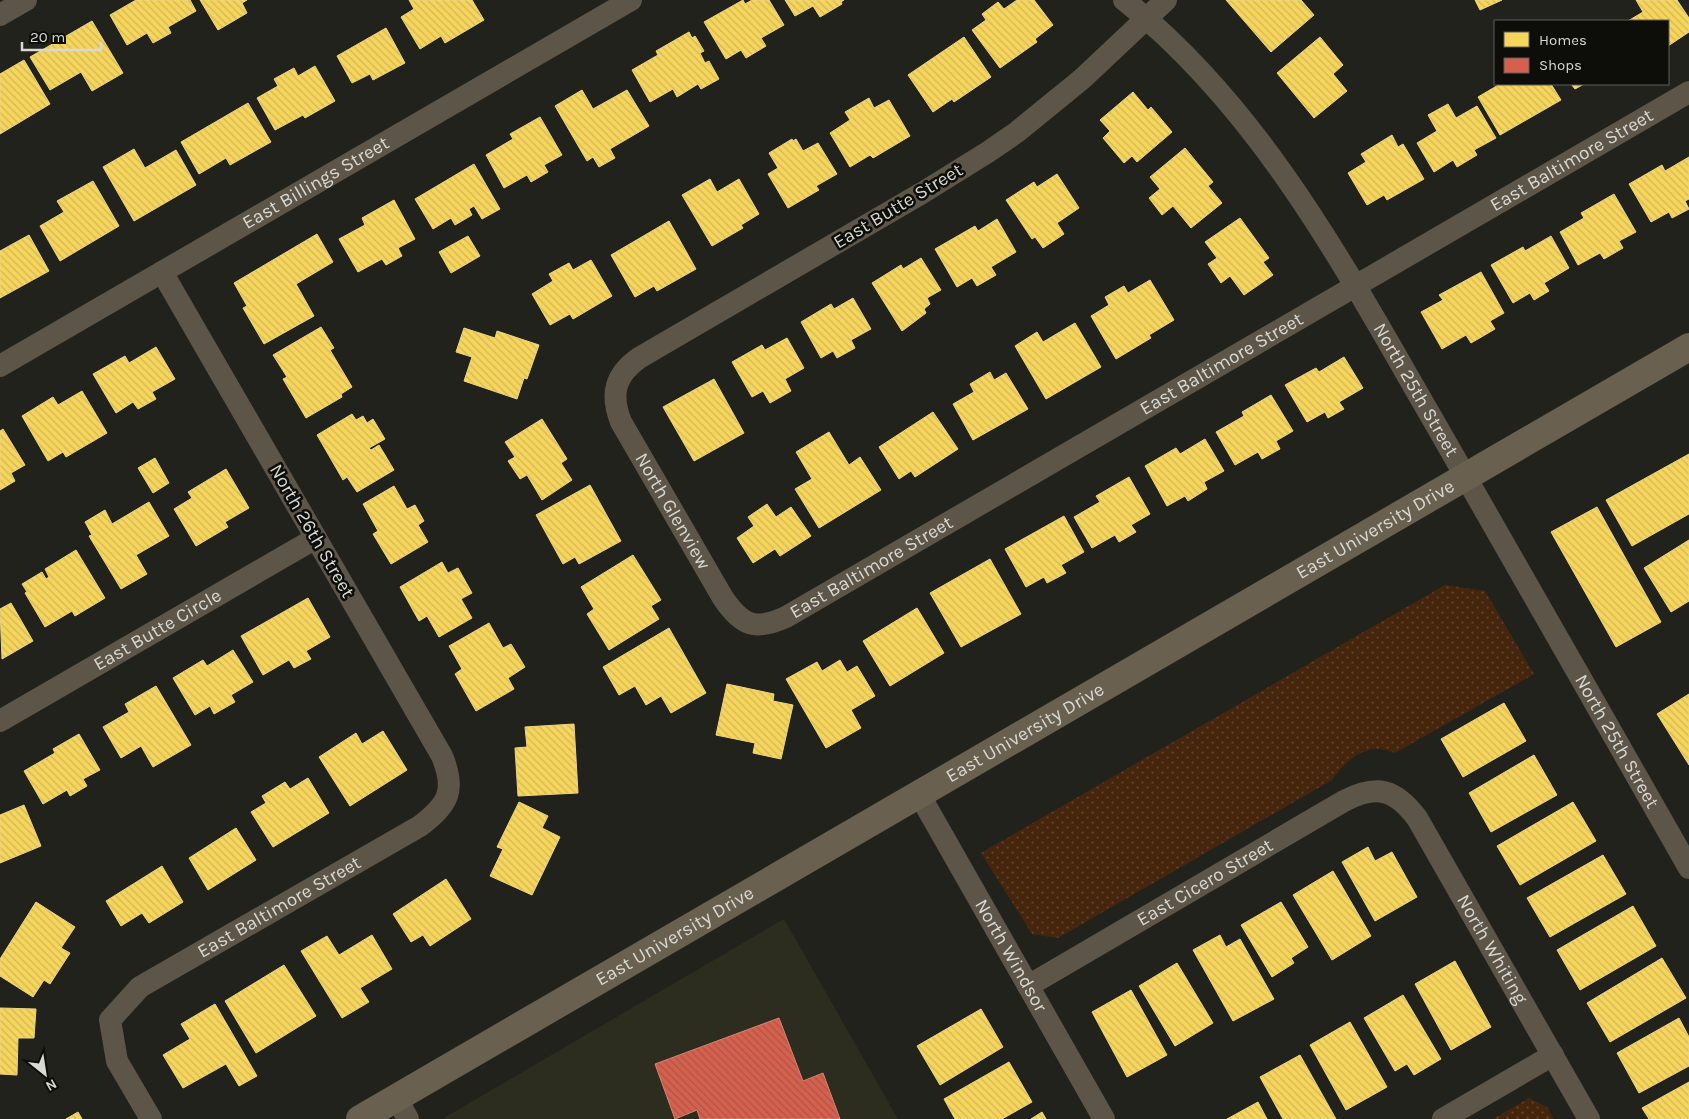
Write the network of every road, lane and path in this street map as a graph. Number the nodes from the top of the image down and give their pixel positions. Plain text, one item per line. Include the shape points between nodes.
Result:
1 (26, 0) edge
2 (631, 0) edge
3 (1124, 0) edge
4 (1166, 0) edge
5 (0, 15) edge
6 (1148, 19) junction
7 (1689, 92) edge
8 (162, 272) junction
9 (1355, 286) junction
10 (1689, 347) edge
11 (0, 366) edge
12 (614, 387) joint
13 (1466, 476) junction
14 (316, 538) junction
15 (750, 625) joint
16 (0, 721) edge
17 (1385, 790) joint
18 (449, 794) joint
19 (919, 794) junction
20 (1687, 858) edge
21 (1028, 986) junction
22 (1553, 1055) junction
23 (402, 1108) edge
24 (151, 1119) edge
25 (360, 1119) edge
26 (1104, 1119) edge
27 (1443, 1119) edge
28 (1589, 1119) edge

1 - 5 street
2 - 8 street, East Billings Street
3 - 6 street, North 25th Street
4 - 6 street, East Butte Street
6 - 9 street, North 25th Street via 1197,68 1261,143 1311,214
6 - 12 street, East Butte Street via 1082,79 1010,137 956,173 639,358 620,375
7 - 9 street, East Baltimore Street
8 - 11 street, East Billings Street
8 - 14 street, North 26th Street
9 - 13 street, North 25th Street
9 - 15 street, East Baltimore Street via 786,617 762,625
10 - 13 main road, East University Drive
12 - 15 street, North Glenview via 617,411 626,430 723,598 739,619
13 - 19 main road, East University Drive
13 - 20 street, North 25th Street
14 - 16 street, East Butte Circle
14 - 18 street, North 26th Street via 442,756 450,782
17 - 21 street, East Cicero Street via 1370,791 1344,801
17 - 22 street, North Whiting via 1402,801 1417,818
18 - 24 street, East Baltimore Street via 443,806 420,826 140,987 110,1020 117,1061
19 - 21 street, North Windsor
19 - 23 main road, East University Drive
21 - 26 street, North Windsor
22 - 27 street
22 - 28 street, North Whiting
23 - 25 main road, East University Drive

